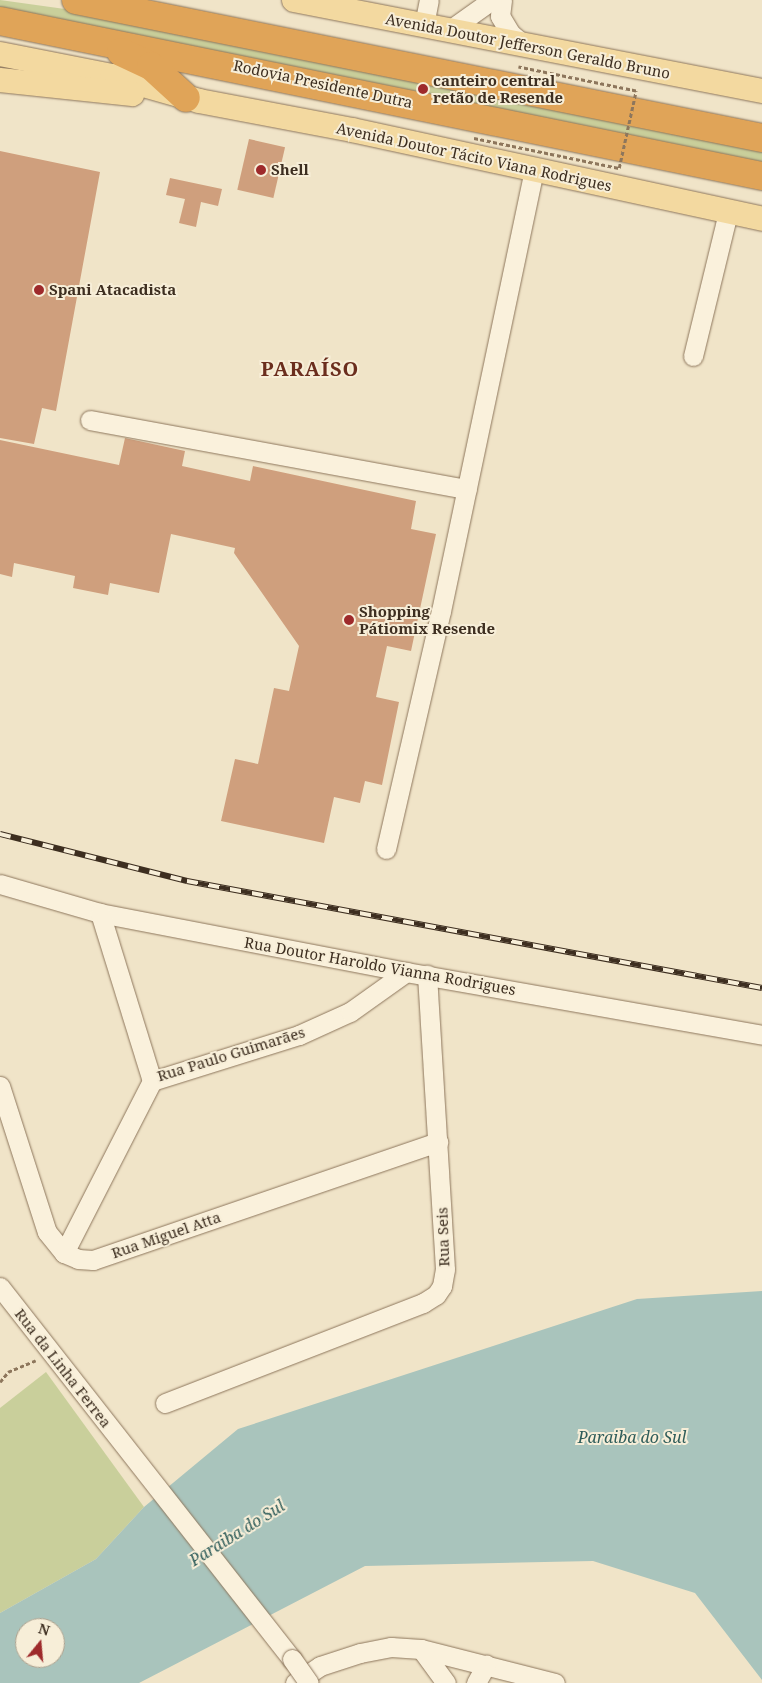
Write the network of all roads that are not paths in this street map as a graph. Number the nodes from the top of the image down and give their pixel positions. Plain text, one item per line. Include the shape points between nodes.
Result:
1 (76, 0) edge
2 (111, 0) edge
3 (294, 0) edge
4 (429, 0) edge
5 (492, 0) edge
6 (502, 0) edge
7 (0, 21) edge
8 (186, 21) junction
9 (28, 25) junction
10 (424, 25) junction
11 (451, 29) junction
12 (522, 43) junction
13 (0, 54) edge
14 (0, 80) edge
15 (762, 91) edge
16 (186, 98) junction
17 (762, 138) edge
18 (534, 169) junction
19 (762, 176) edge
20 (728, 212) junction
21 (762, 219) edge
22 (693, 356) dead end
23 (90, 420) dead end
24 (467, 489) junction
25 (386, 849) dead end
26 (0, 884) edge
27 (100, 913) junction
28 (406, 972) junction
29 (427, 976) junction
30 (762, 1035) edge
31 (152, 1081) junction
32 (0, 1086) edge
33 (438, 1142) junction
34 (64, 1253) junction
35 (0, 1287) edge
36 (165, 1403) dead end
37 (421, 1649) junction
38 (486, 1665) junction
39 (295, 1683) edge
40 (309, 1683) edge
41 (446, 1683) edge
42 (476, 1683) edge
43 (555, 1683) edge

1 - 8 highway
2 - 8 highway
3 - 10 main road, Avenida Doutor Jefferson Geraldo Bruno
4 - 10 street
5 - 11 street
6 - 12 street via 500,16 511,34
7 - 9 highway, Rodovia Presidente Dutra
8 - 17 highway
9 - 16 highway via 137,58
9 - 19 highway, Rodovia Presidente Dutra
10 - 11 main road, Avenida Doutor Jefferson Geraldo Bruno
11 - 12 main road, Avenida Doutor Jefferson Geraldo Bruno
12 - 15 main road, Avenida Doutor Jefferson Geraldo Bruno
13 - 16 main road, Avenida Doutor Tácito Viana Rodrigues via 112,76
14 - 16 main road, Avenida Doutor Tácito Viana Rodrigues
16 - 18 main road, Avenida Doutor Tácito Viana Rodrigues
18 - 20 main road, Avenida Doutor Tácito Viana Rodrigues
18 - 24 street
20 - 21 main road, Avenida Doutor Tácito Viana Rodrigues
20 - 22 street
23 - 24 street
24 - 25 street
26 - 27 street, Rua Doutor Haroldo Vianna Rodrigues
27 - 28 street, Rua Doutor Haroldo Vianna Rodrigues
27 - 31 street, Rua Paulo Guimarães
28 - 29 street, Rua Doutor Haroldo Vianna Rodrigues
28 - 31 street, Rua Paulo Guimarães via 350,1012 299,1035
29 - 30 street, Rua Doutor Haroldo Vianna Rodrigues
29 - 33 street, Rua Seis
31 - 34 street
32 - 34 street via 47,1232
33 - 34 street, Rua Miguel Atta via 93,1260
33 - 36 street, Rua Seis via 445,1269 436,1295 423,1303
35 - 40 street, Rua da Linha Ferrea, bridge
37 - 38 street
37 - 39 street via 391,1647 360,1653 320,1666
37 - 41 street
38 - 42 street
38 - 43 street

